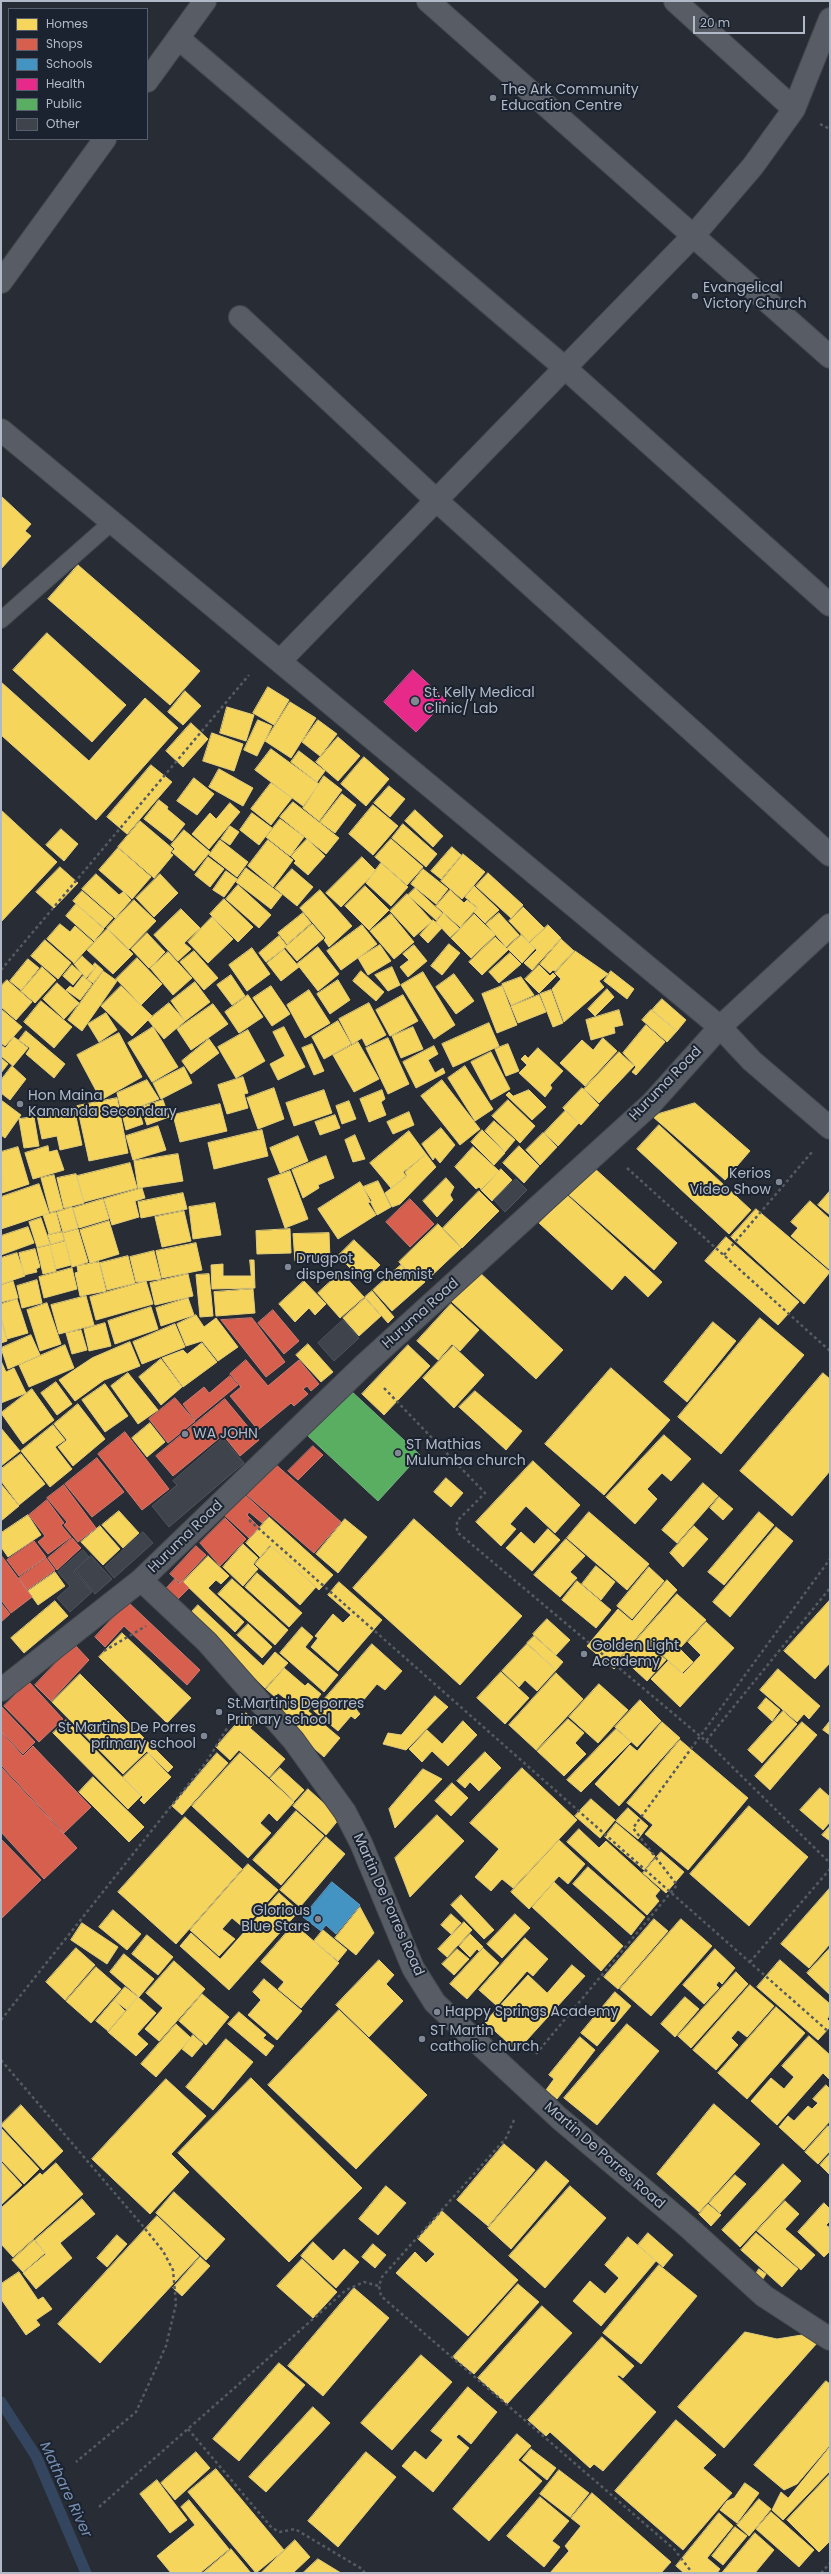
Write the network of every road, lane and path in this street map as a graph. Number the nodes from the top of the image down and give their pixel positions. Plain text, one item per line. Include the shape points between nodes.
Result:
1 (206, 1) edge
2 (428, 1) edge
3 (675, 1) edge
4 (830, 19) edge
5 (178, 38) junction
6 (148, 80) edge
7 (794, 109) junction
8 (104, 140) edge
9 (694, 235) junction
10 (1, 282) edge
11 (240, 317) dead end
12 (830, 357) edge
13 (565, 368) junction
14 (1, 430) edge
15 (436, 500) junction
16 (112, 522) junction
17 (830, 605) edge
18 (1, 620) edge
19 (274, 656) junction
20 (830, 855) edge
21 (830, 925) edge
22 (1, 970) edge
23 (720, 1027) junction
24 (830, 1128) edge
25 (603, 1145) junction
26 (815, 1148) dead end
27 (724, 1255) junction
28 (830, 1351) edge
29 (364, 1366) junction
30 (224, 1498) junction
31 (830, 1559) edge
32 (141, 1580) junction
33 (830, 1588) edge
34 (1, 1690) edge
35 (232, 1712) dead end
36 (700, 1737) junction
37 (706, 1741) junction
38 (830, 1862) edge
39 (830, 1870) edge
40 (672, 1892) junction
41 (750, 1962) junction
42 (1, 2020) edge
43 (830, 2033) edge
44 (1, 2060) edge
45 (516, 2079) junction
46 (514, 2117) dead end
47 (379, 2286) junction
48 (830, 2339) edge
49 (188, 2429) junction
50 (76, 2462) dead end
51 (99, 2507) dead end
52 (830, 2563) edge
53 (365, 2573) edge
54 (688, 2573) edge
55 (821, 2573) edge

1 - 5 street
2 - 9 street
3 - 7 street
4 - 7 street
5 - 6 street
5 - 13 street
7 - 9 street via 753,166
8 - 10 street
9 - 12 street
9 - 13 street
11 - 15 street
13 - 15 street
13 - 17 street
14 - 16 street
15 - 19 street
15 - 20 street
16 - 18 lane
16 - 19 street
19 - 22 path
19 - 23 street
21 - 23 street, Huruma Road
23 - 24 street via 752,1061
23 - 25 street, Huruma Road via 651,1104
25 - 27 path
25 - 29 street, Huruma Road via 578,1171
26 - 27 path
27 - 28 path
29 - 30 street, Huruma Road
29 - 36 path via 485,1493 457,1521 457,1532
30 - 32 street, Huruma Road
30 - 40 path
31 - 36 path
32 - 34 street, Huruma Road
32 - 45 street, Martin De Porres Road via 207,1642 294,1741 345,1812 413,1968 435,2003
33 - 37 path
35 - 42 path via 229,1725 207,1762
36 - 37 path
36 - 40 path via 633,1828 677,1885
37 - 38 path
39 - 41 path
40 - 41 path
40 - 45 path
41 - 43 path
44 - 50 path via 142,2225 173,2270 176,2304 166,2346 136,2412
45 - 48 street, Martin De Porres Road via 764,2296
46 - 47 path via 514,2123 506,2138 382,2277
47 - 49 path via 364,2282 346,2290
47 - 54 path via 381,2296 674,2549 686,2562 690,2570
49 - 51 path
49 - 53 path via 272,2528 280,2532 295,2529
52 - 55 path

